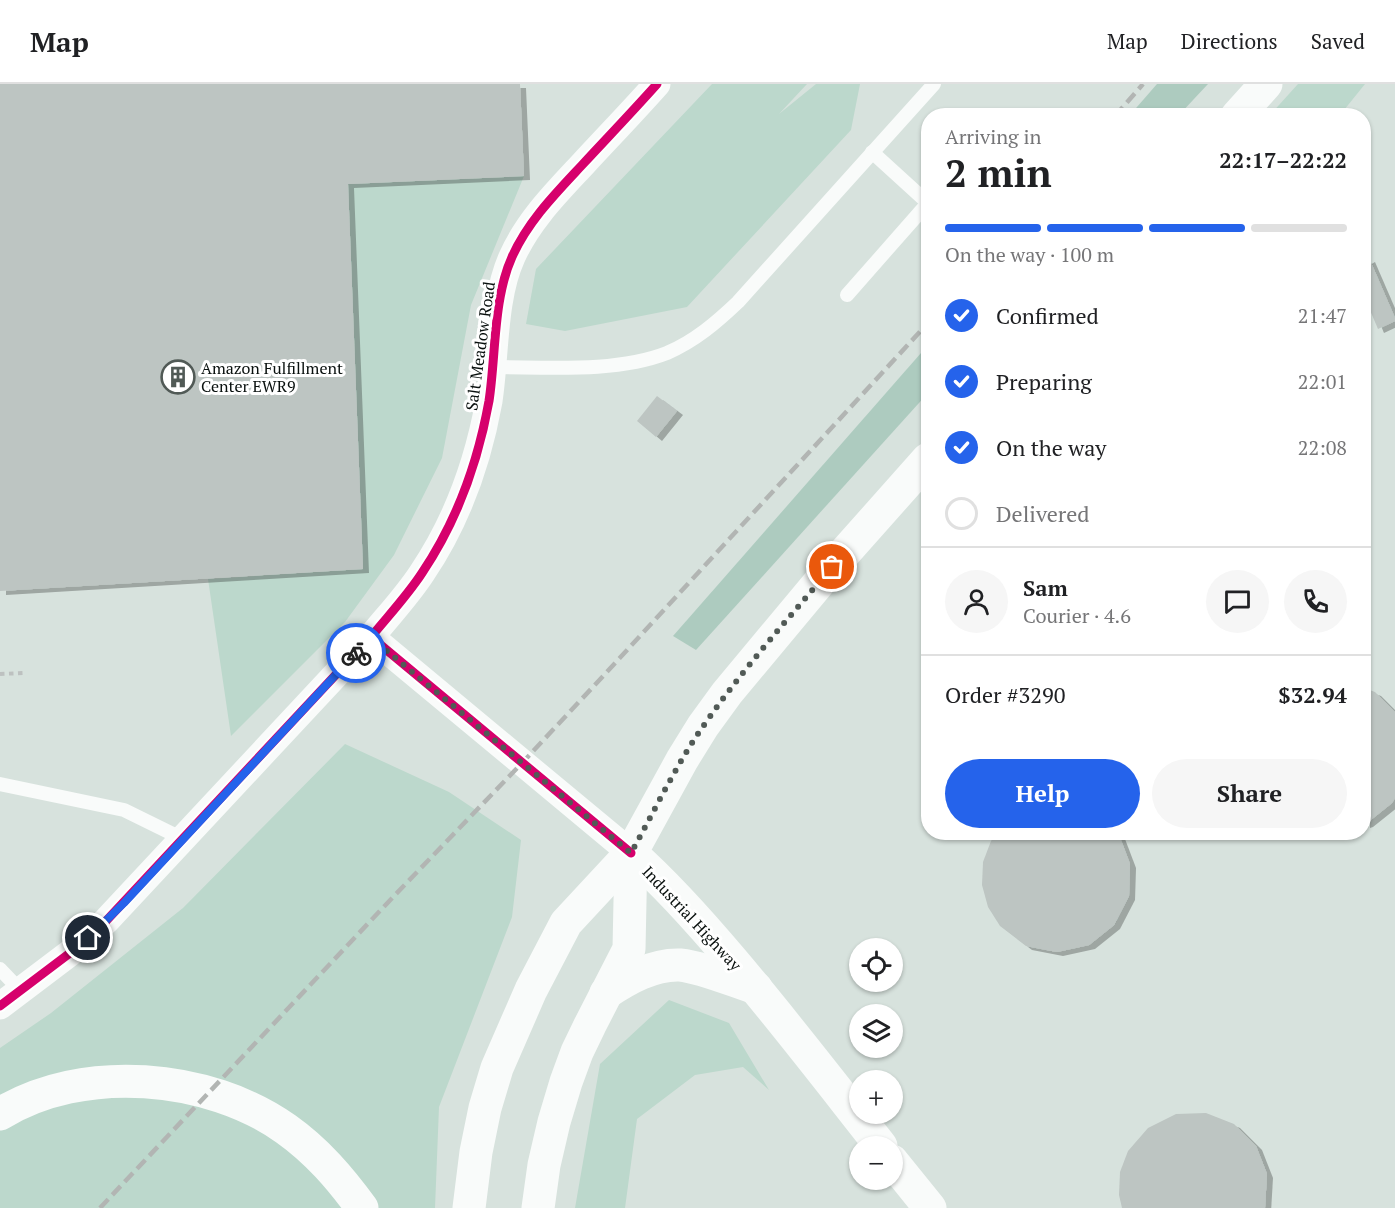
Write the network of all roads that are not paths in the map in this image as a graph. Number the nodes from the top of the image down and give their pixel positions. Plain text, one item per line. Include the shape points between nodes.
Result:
1 (657, 84) edge
2 (934, 84) edge
3 (1266, 84) edge
4 (1244, 108) edge
5 (873, 152) junction
6 (921, 197) edge
7 (921, 211) edge
8 (847, 295) dead end
9 (493, 367) junction
10 (921, 467) edge
11 (370, 637) junction
12 (0, 784) edge
13 (183, 839) junction
14 (631, 853) junction
15 (0, 969) edge
16 (756, 988) junction
17 (606, 993) junction
18 (11, 998) edge
19 (0, 1114) edge
20 (873, 1136) edge
21 (903, 1175) edge
22 (362, 1208) edge
23 (469, 1208) edge
24 (538, 1208) edge
25 (930, 1208) edge

1 - 9 street, Salt Meadow Road via 540,211 524,235 505,280
2 - 5 lane
3 - 4 main road
5 - 6 lane
5 - 9 lane via 738,302 693,339 641,361 586,367
7 - 8 lane
9 - 11 street, Salt Meadow Road via 473,467 444,536 422,573
10 - 14 main road, Industrial Highway via 727,693 682,759
11 - 13 street, Salt Meadow Road
11 - 14 street
12 - 13 lane via 124,810
13 - 18 street, Salt Meadow Road via 106,921
14 - 16 main road, Industrial Highway via 693,914
14 - 17 main road via 629,949
14 - 23 main road via 566,923 531,990 485,1108
15 - 18 lane
16 - 17 main road via 692,967 668,965 637,975
16 - 20 main road, Industrial Highway
17 - 24 main road via 566,1082 544,1165
19 - 22 main road via 31,1099 91,1083 149,1082 205,1091 259,1113 307,1145
21 - 25 main road

